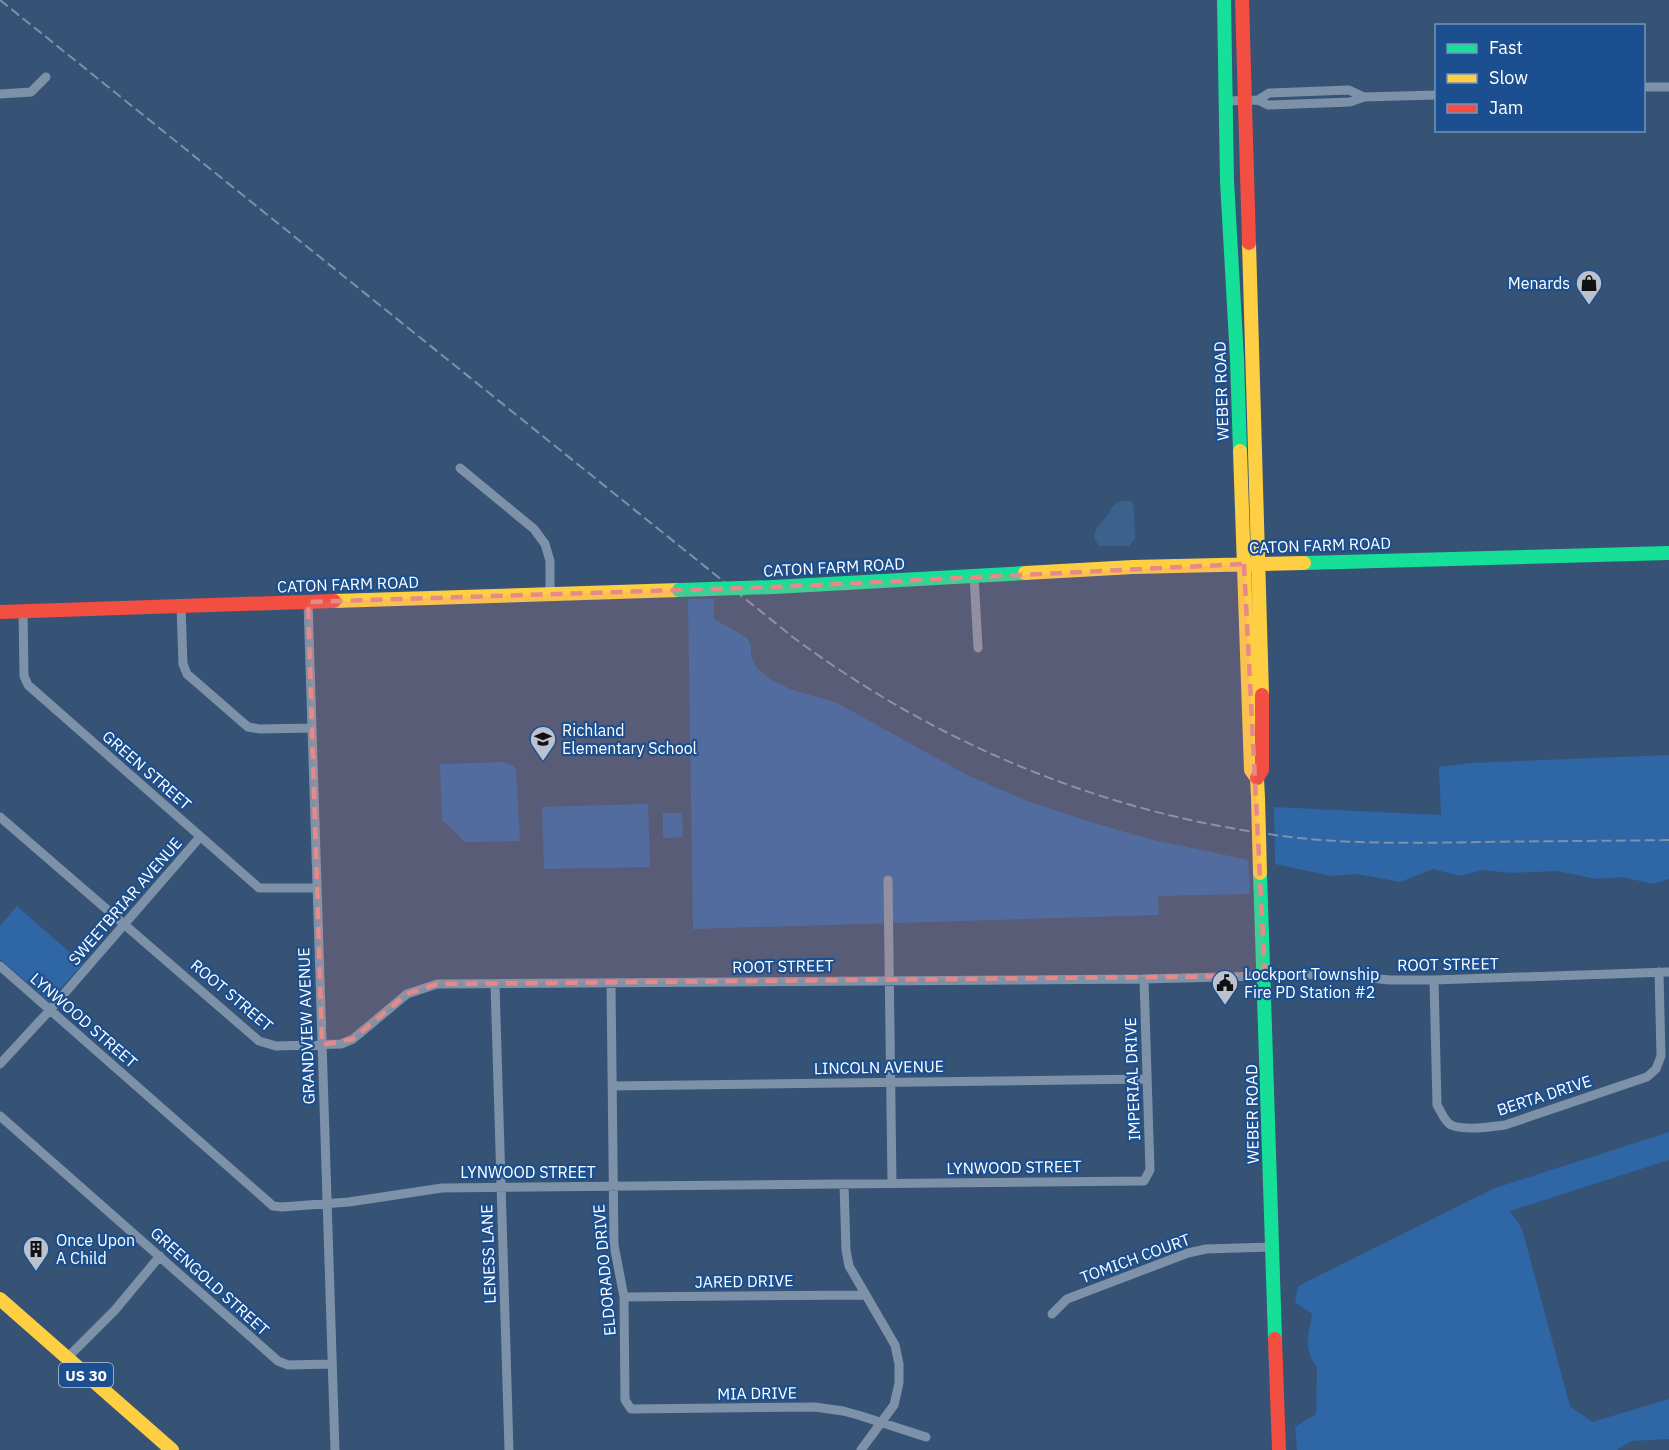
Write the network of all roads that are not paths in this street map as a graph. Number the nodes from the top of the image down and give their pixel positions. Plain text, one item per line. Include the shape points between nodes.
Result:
1 (1224, 0) edge
2 (1242, 0) edge
3 (46, 77) dead end
4 (1645, 87) edge
5 (1669, 87) edge
6 (0, 94) edge
7 (1435, 95) edge
8 (1251, 100) junction
9 (1226, 101) junction
10 (460, 468) dead end
11 (1669, 553) edge
12 (1251, 564) junction
13 (974, 575) junction
14 (550, 594) junction
15 (308, 602) junction
16 (181, 606) junction
17 (23, 611) junction
18 (0, 612) edge
19 (978, 648) dead end
20 (312, 728) junction
21 (0, 817) edge
22 (200, 837) junction
23 (888, 880) dead end
24 (317, 888) junction
25 (125, 923) junction
26 (0, 966) edge
27 (1664, 972) edge
28 (1265, 976) junction
29 (1144, 979) junction
30 (890, 980) junction
31 (1434, 980) junction
32 (611, 983) junction
33 (495, 984) junction
34 (50, 1010) junction
35 (322, 1045) junction
36 (0, 1064) edge
37 (1147, 1078) junction
38 (892, 1082) junction
39 (612, 1086) junction
40 (0, 1116) edge
41 (1146, 1177) joint
42 (844, 1184) junction
43 (892, 1184) junction
44 (612, 1187) junction
45 (501, 1188) junction
46 (327, 1203) junction
47 (1272, 1247) junction
48 (160, 1256) junction
49 (865, 1295) junction
50 (624, 1298) junction
51 (0, 1299) edge
52 (1052, 1314) dead end
53 (67, 1358) junction
54 (332, 1364) junction
55 (631, 1409) joint
56 (882, 1423) junction
57 (926, 1437) dead end
58 (172, 1450) edge
59 (334, 1450) edge
60 (509, 1450) edge
61 (861, 1450) edge
62 (1279, 1450) edge

1 - 9 main road, WEBER ROAD
2 - 8 main road, WEBER ROAD
3 - 6 street via 32,92
4 - 5 street
7 - 8 street via 1364,97 1349,90 1269,93
8 - 9 street
8 - 12 main road, WEBER ROAD
9 - 12 main road, WEBER ROAD via 1227,181
10 - 14 street via 534,529 545,544 550,561
11 - 12 main road, CATON FARM ROAD
12 - 13 main road, CATON FARM ROAD
12 - 28 main road, WEBER ROAD, bridge via 1251,770 1257,778
13 - 14 main road, CATON FARM ROAD, bridge via 774,587
13 - 19 street
14 - 15 main road, CATON FARM ROAD
15 - 16 main road, CATON FARM ROAD
15 - 20 street, GRANDVIEW AVENUE
16 - 17 main road, CATON FARM ROAD
16 - 20 street via 183,664 187,674 248,728
17 - 18 main road, CATON FARM ROAD
17 - 22 street, GREEN STREET via 24,676 28,685
20 - 24 street, GRANDVIEW AVENUE
21 - 25 street, ROOT STREET
22 - 24 street, GREEN STREET via 259,888
22 - 25 street, SWEETBRIAR AVENUE
23 - 30 street
24 - 35 street, GRANDVIEW AVENUE
25 - 34 street, SWEETBRIAR AVENUE
25 - 35 street, ROOT STREET via 259,1041 276,1046
26 - 34 street, LYNWOOD STREET
27 - 31 street, ROOT STREET
27 - 31 street, BERTA DRIVE via 1661,1056 1652,1073 1515,1122 1490,1127 1451,1125 1437,1105
28 - 29 street, ROOT STREET
28 - 31 street, ROOT STREET via 1334,974
28 - 47 main road, WEBER ROAD
29 - 30 street, ROOT STREET
29 - 37 street, IMPERIAL DRIVE
30 - 32 street, ROOT STREET
30 - 38 street
32 - 33 street, ROOT STREET
32 - 39 street, ELDORADO DRIVE
33 - 35 street, ROOT STREET via 437,984 422,988 407,994 353,1039
33 - 45 street, LENESS LANE
34 - 36 street, SWEETBRIAR AVENUE
34 - 46 street, LYNWOOD STREET via 273,1206
35 - 46 street, GRANDVIEW AVENUE
37 - 38 street, LINCOLN AVENUE
37 - 41 street, IMPERIAL DRIVE via 1150,1170
38 - 39 street, LINCOLN AVENUE
38 - 43 street
39 - 44 street, ELDORADO DRIVE
40 - 48 street, GREENGOLD STREET
41 - 43 street, LYNWOOD STREET via 1144,1181
42 - 43 street, LYNWOOD STREET
42 - 44 street, LYNWOOD STREET
42 - 49 street via 849,1266
44 - 45 street, LYNWOOD STREET
44 - 50 street, ELDORADO DRIVE via 614,1245
45 - 46 street, LYNWOOD STREET via 442,1188
45 - 60 street, LENESS LANE
46 - 54 street, GRANDVIEW AVENUE
47 - 52 street, TOMICH COURT via 1188,1253 1067,1299
47 - 62 main road, WEBER ROAD
48 - 53 street via 115,1310
48 - 54 street, GREENGOLD STREET via 278,1361 288,1365
49 - 50 street, JARED DRIVE
49 - 56 street via 895,1345 899,1364 894,1405
50 - 55 street, ELDORADO DRIVE via 626,1400
51 - 53 main road, US 30
53 - 58 main road, US 30
54 - 59 street, GRANDVIEW AVENUE
55 - 56 street, MIA DRIVE via 814,1407
56 - 57 street, MIA DRIVE
56 - 61 street

